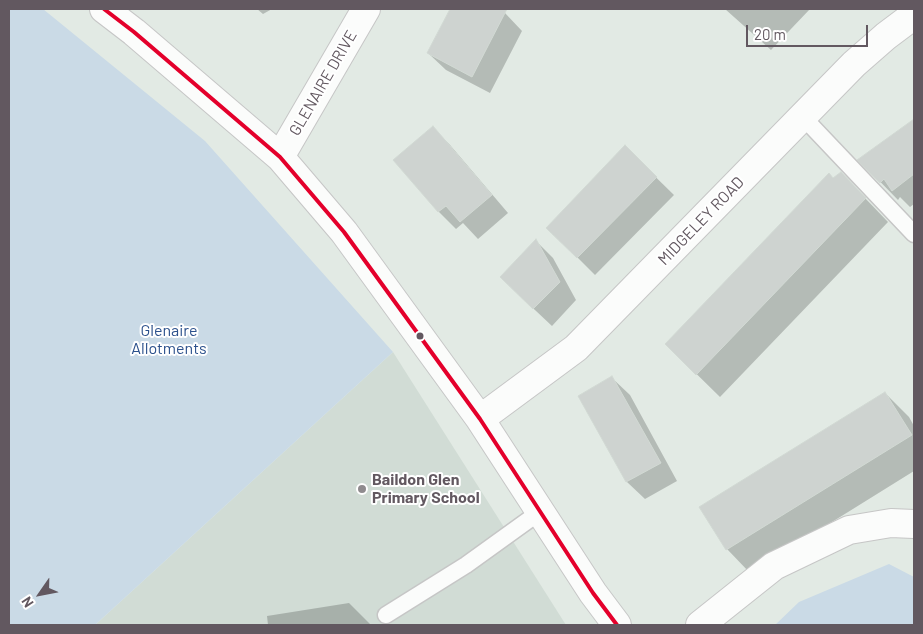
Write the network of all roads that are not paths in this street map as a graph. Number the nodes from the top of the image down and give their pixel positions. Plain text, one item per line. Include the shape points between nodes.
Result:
1 (104, 9) edge
2 (366, 9) edge
3 (914, 15) edge
4 (803, 117) junction
5 (280, 156) junction
6 (914, 234) edge
7 (480, 419) junction
8 (540, 511) junction
9 (914, 524) edge
10 (386, 615) dead end
11 (618, 625) edge
12 (700, 625) edge

1 - 5 street
2 - 5 street, GLENAIRE DRIVE
3 - 4 street, MIDGELEY ROAD via 854,64
4 - 6 lane
4 - 7 street, MIDGELEY ROAD via 576,348
5 - 7 street via 344,232
7 - 8 street
8 - 10 lane via 466,565
8 - 11 street via 593,594
9 - 12 street via 891,523 849,530 774,566

